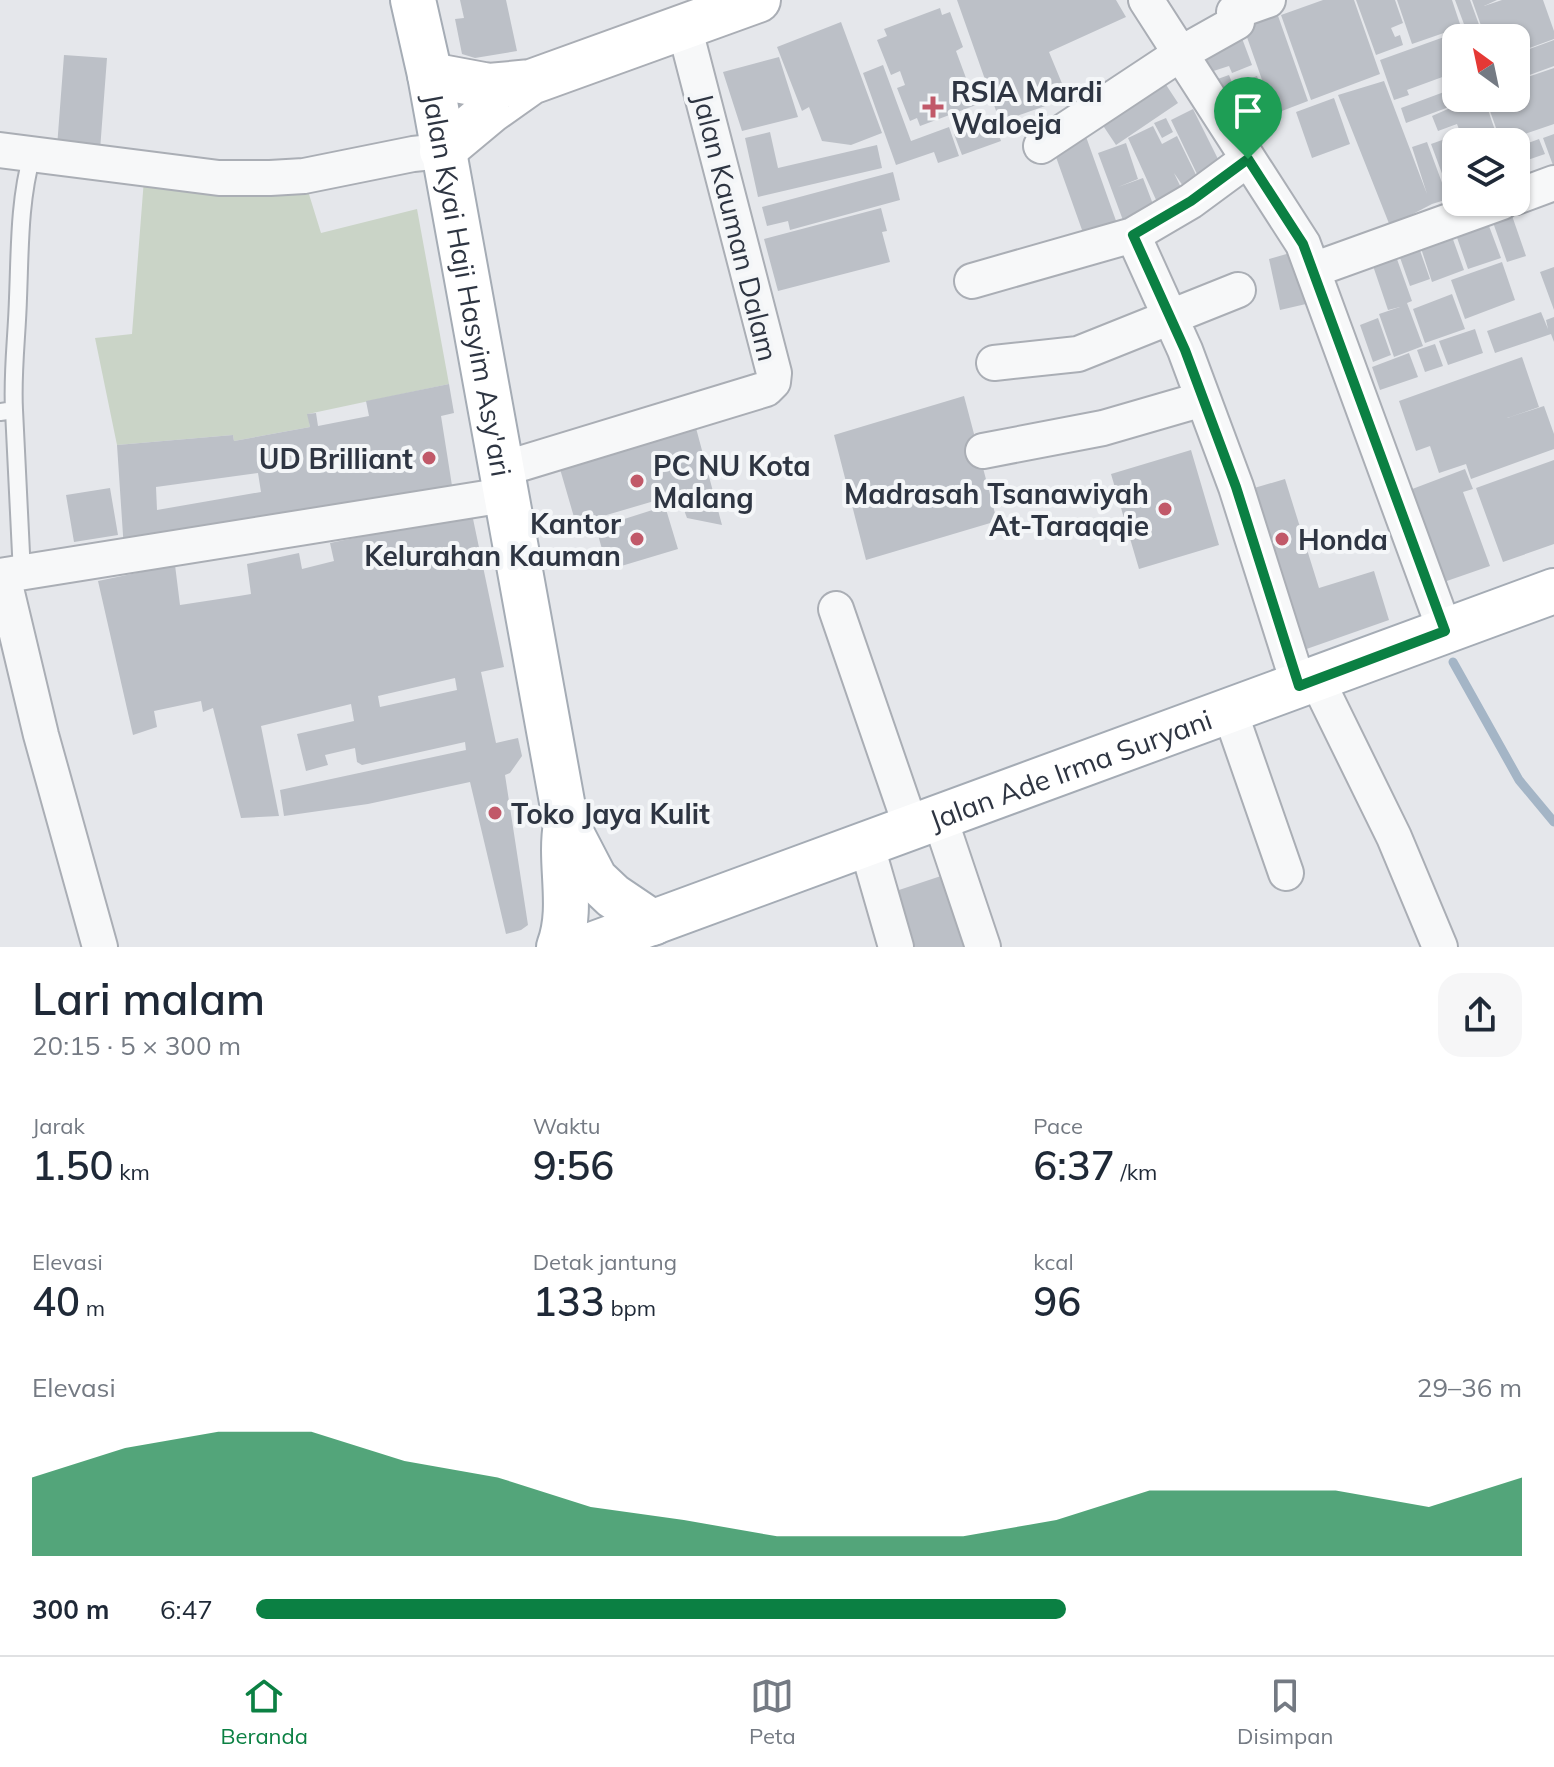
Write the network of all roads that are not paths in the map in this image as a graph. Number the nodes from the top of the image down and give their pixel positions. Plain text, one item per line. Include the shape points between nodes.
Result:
1 (413, 0) edge
2 (758, 0) edge
3 (1146, 0) edge
4 (1268, 0) edge
5 (684, 26) junction
6 (1180, 54) junction
7 (430, 75) junction
8 (531, 82) junction
9 (1041, 146) dead end
10 (442, 151) junction
11 (16, 153) edge
12 (1248, 159) junction
13 (1554, 183) edge
14 (1530, 192) edge
15 (1463, 216) edge
16 (1133, 235) junction
17 (1313, 270) junction
18 (972, 281) dead end
19 (1238, 290) dead end
20 (1171, 318) junction
21 (994, 363) dead end
22 (1203, 399) junction
23 (7, 411) edge
24 (983, 451) dead end
25 (503, 482) junction
26 (8, 575) edge
27 (1554, 591) edge
28 (836, 609) dead end
29 (1445, 631) junction
30 (1308, 683) junction
31 (1230, 712) junction
32 (925, 822) junction
33 (566, 824) junction
34 (866, 843) junction
35 (1286, 873) dead end
36 (653, 923) junction
37 (98, 947) edge
38 (559, 947) edge
39 (586, 947) edge
40 (896, 947) edge
41 (983, 947) edge
42 (1440, 947) edge

1 - 7 main road, Jalan Kyai Haji Hasyim Asy'ari
2 - 5 main road
3 - 6 street
4 - 6 street via 1234,12 1237,22
5 - 8 main road
5 - 25 street, Jalan Kauman Dalam via 773,382 766,389
6 - 9 street
6 - 12 street
7 - 8 main road via 478,85
7 - 10 main road, Jalan Kyai Haji Hasyim Asy'ari
8 - 10 main road
10 - 11 street via 270,178 219,178
10 - 25 main road, Jalan Kyai Haji Hasyim Asy'ari
11 - 23 lane via 25,179
12 - 16 street
12 - 17 street via 1303,244
13 - 14 street
15 - 17 street
16 - 18 street
16 - 20 street
17 - 29 street
19 - 20 street
20 - 21 street via 1078,354
20 - 22 street
22 - 24 street via 1103,428
22 - 30 street
23 - 26 lane
25 - 26 street
25 - 33 main road, Jalan Kyai Haji Hasyim Asy'ari
26 - 37 street via 41,735
27 - 29 main road, Jalan Ade Irma Suryani
28 - 32 street
29 - 30 main road, Jalan Ade Irma Suryani
30 - 31 main road, Jalan Ade Irma Suryani
30 - 42 street via 1394,837
31 - 32 main road, Jalan Ade Irma Suryani
31 - 35 street
32 - 34 main road, Jalan Ade Irma Suryani
32 - 41 street
33 - 36 main road via 595,879
33 - 38 main road, Jalan Kyai Haji Hasyim Asy'ari via 565,932
34 - 36 main road, Jalan Ade Irma Suryani
34 - 40 street
36 - 39 main road, Jalan Ade Irma Suryani

